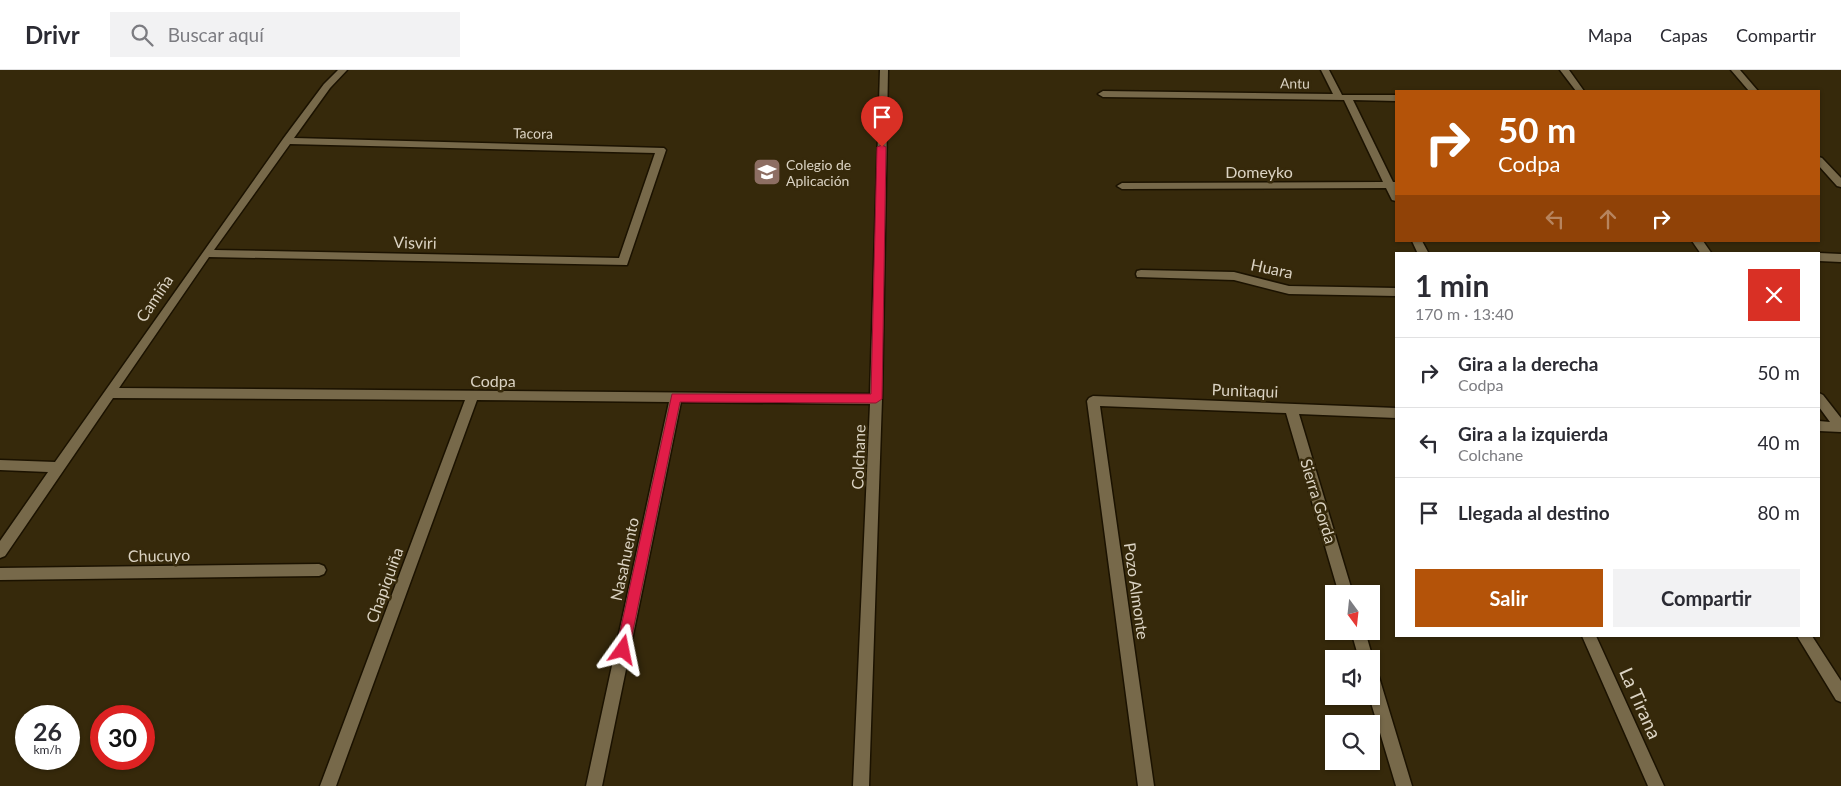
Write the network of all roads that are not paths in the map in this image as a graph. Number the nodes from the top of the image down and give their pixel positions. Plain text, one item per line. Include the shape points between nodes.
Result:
1 (343, 70) edge
2 (884, 70) edge
3 (1325, 70) edge
4 (1564, 70) edge
5 (1735, 70) edge
6 (1579, 90) edge
7 (1753, 90) edge
8 (1103, 94) dead end
9 (1343, 97) junction
10 (1395, 98) edge
11 (286, 141) junction
12 (1820, 161) edge
13 (1841, 184) edge
14 (1393, 185) edge
15 (1122, 186) dead end
16 (1698, 242) edge
17 (1705, 252) edge
18 (206, 253) junction
19 (1820, 257) edge
20 (1841, 258) edge
21 (623, 262) joint
22 (1141, 274) dead end
23 (1395, 292) edge
24 (110, 393) junction
25 (473, 396) junction
26 (676, 397) junction
27 (876, 399) junction
28 (1820, 399) edge
29 (1093, 401) joint
30 (1291, 408) junction
31 (1395, 412) edge
32 (1820, 426) edge
33 (1841, 427) edge
34 (0, 465) edge
35 (57, 467) junction
36 (0, 552) edge
37 (319, 570) dead end
38 (0, 574) edge
39 (1343, 585) edge
40 (1589, 637) edge
41 (1805, 637) edge
42 (1841, 695) edge
43 (1379, 705) edge
44 (328, 786) edge
45 (594, 786) edge
46 (861, 786) edge
47 (1146, 786) edge
48 (1404, 786) edge
49 (1656, 786) edge

1 - 11 street, Camiña via 334,77
2 - 27 street, Colchane
3 - 9 street
4 - 6 street
5 - 7 street
8 - 9 street, Antu
9 - 10 street, Antu
9 - 14 street
11 - 18 street, Camiña
11 - 21 street, Tacora via 660,150
12 - 13 street
14 - 15 street, Domeyko
16 - 17 street
18 - 21 street, Visviri
18 - 24 street, Camiña
19 - 20 street
22 - 23 street, Huara via 1234,276 1289,290
24 - 25 street, Codpa
24 - 35 street, Camiña
25 - 26 street, Codpa
25 - 44 street, Chapiquiña
26 - 27 street, Codpa
26 - 45 street, Nasahuento
27 - 46 street, Colchane
28 - 33 street
29 - 30 street, Punitaqui
29 - 47 street, Pozo Almonte
30 - 31 street, Punitaqui
30 - 39 street, Sierra Gorda
32 - 33 street
34 - 35 street
35 - 36 street, Camiña
37 - 38 street, Chucuyo
40 - 49 street, La Tirana
41 - 42 street
43 - 48 street

